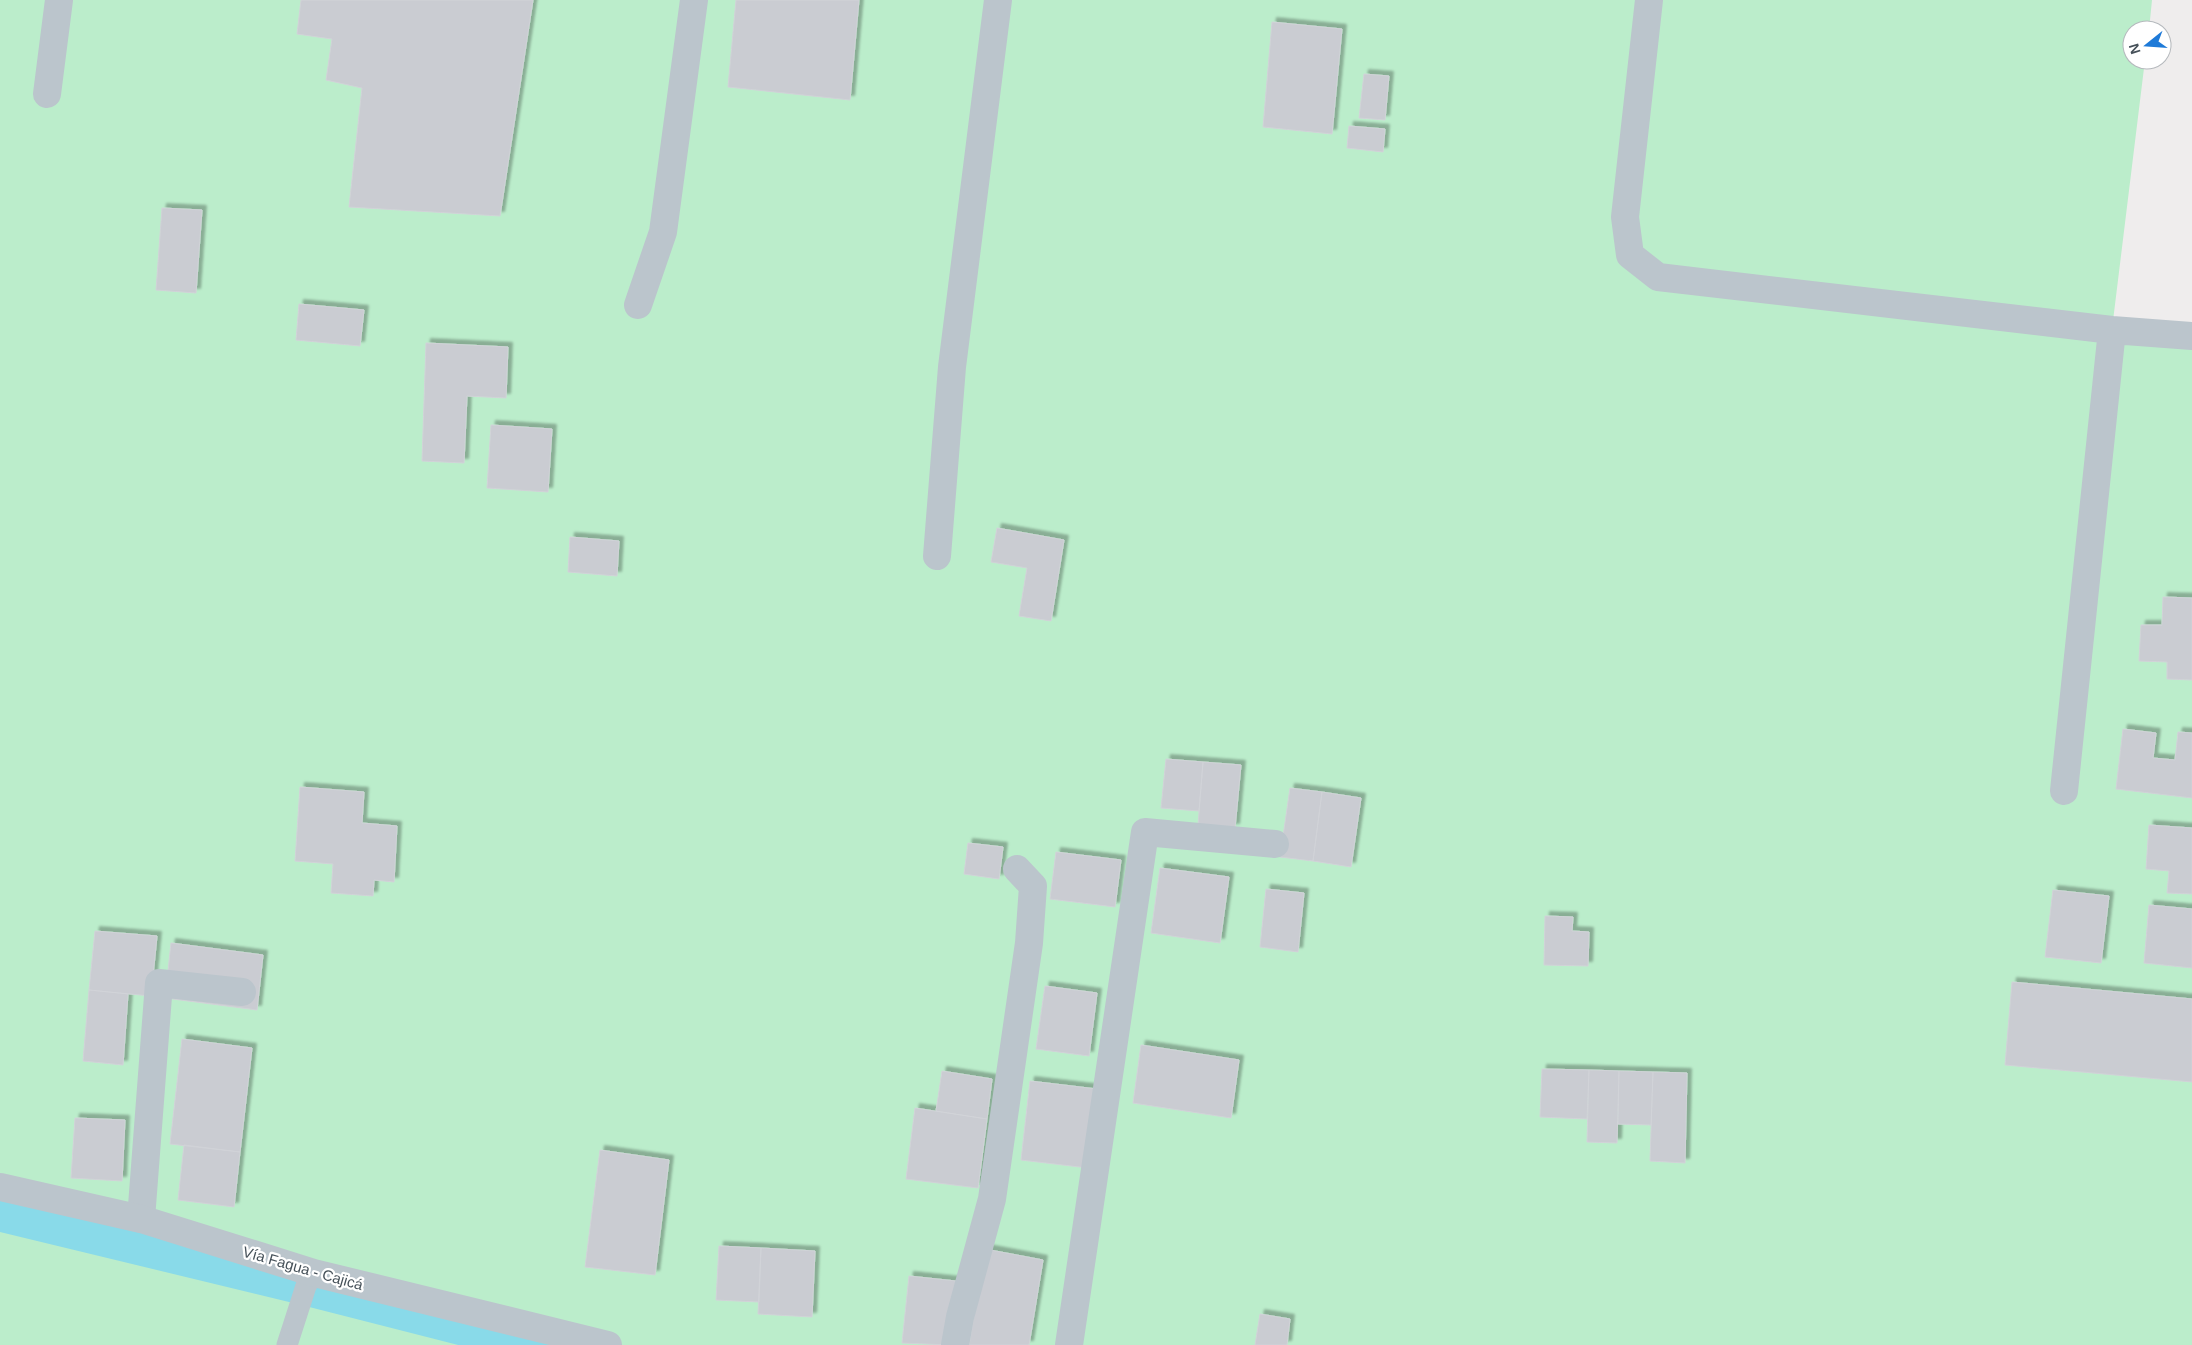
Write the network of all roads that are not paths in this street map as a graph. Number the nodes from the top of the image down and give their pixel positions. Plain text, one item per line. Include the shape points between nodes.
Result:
1 (59, 0) edge
2 (694, 0) edge
3 (998, 0) edge
4 (1649, 0) edge
5 (47, 94) dead end
6 (638, 305) dead end
7 (2112, 330) junction
8 (2192, 336) edge
9 (937, 556) dead end
10 (2064, 792) dead end
11 (1275, 844) dead end
12 (1017, 869) dead end
13 (242, 992) dead end
14 (0, 1186) edge
15 (141, 1219) junction
16 (314, 1273) junction
17 (287, 1345) edge
18 (608, 1345) edge
19 (955, 1345) edge
20 (1069, 1345) edge

1 - 5 street
2 - 6 street via 663,232
3 - 9 street via 952,366
4 - 7 street via 1625,218 1630,255 1658,277
7 - 8 street
7 - 10 street
11 - 20 street via 1145,832
12 - 19 street via 1034,886 1029,942 992,1199
13 - 15 street via 159,982
14 - 15 street, Vía Fagua - Cajicá
15 - 16 street, Vía Fagua - Cajicá
16 - 17 lane via 306,1286
16 - 18 street, Vía Fagua - Cajicá

